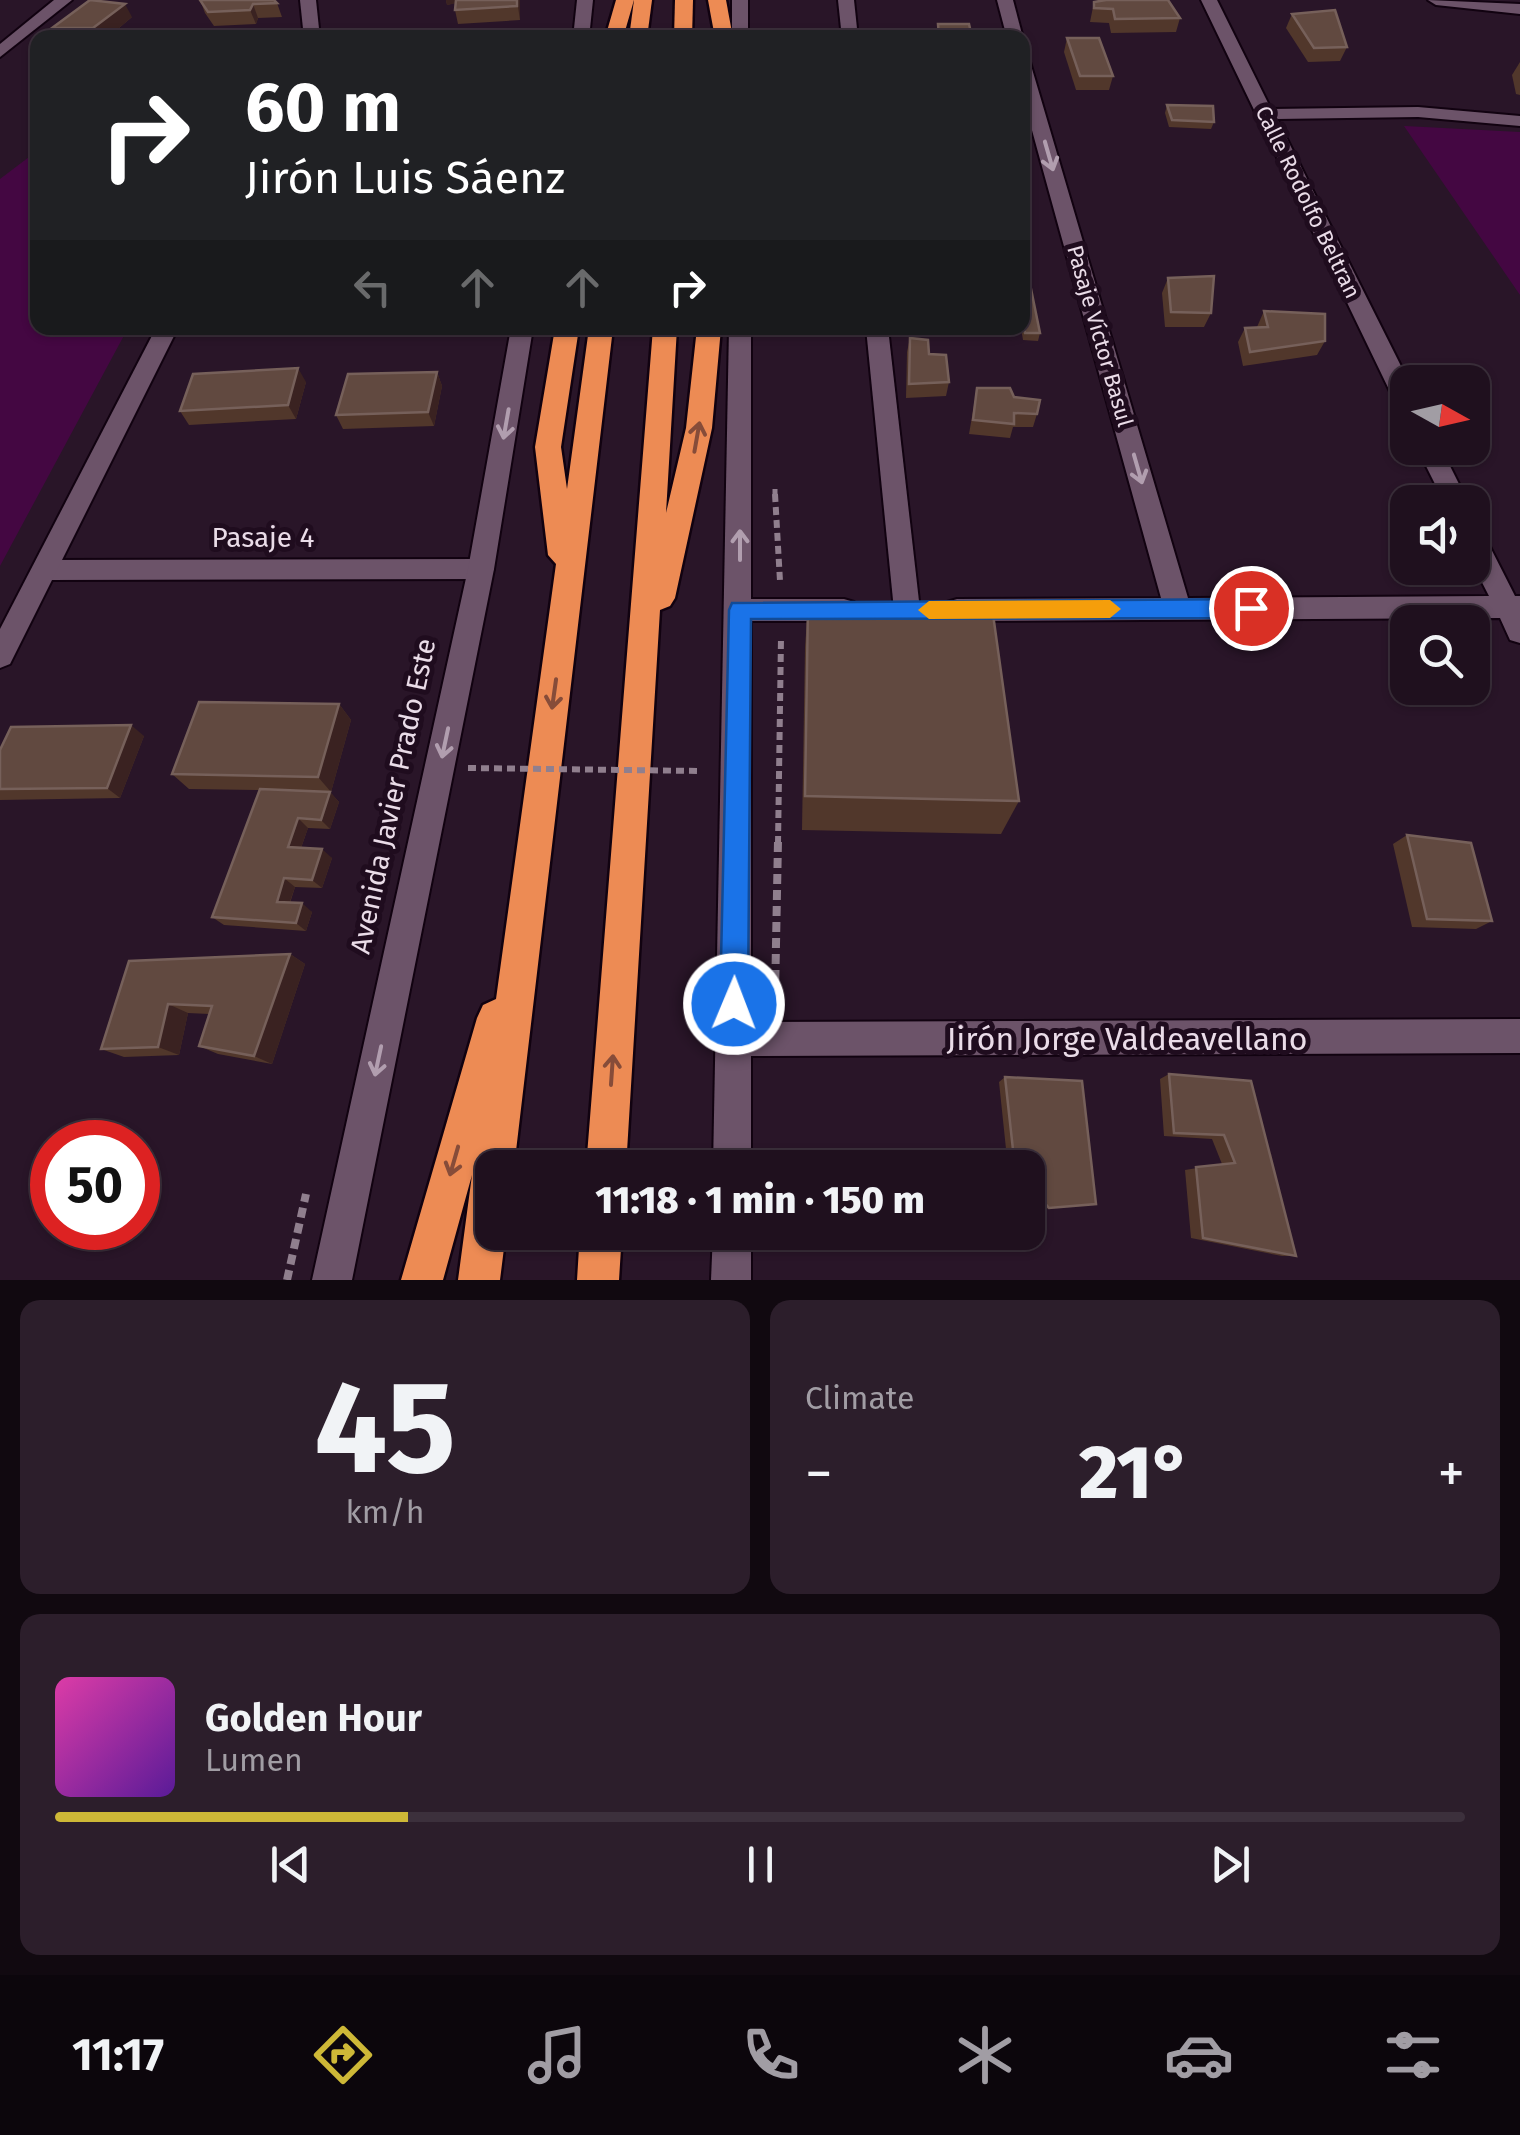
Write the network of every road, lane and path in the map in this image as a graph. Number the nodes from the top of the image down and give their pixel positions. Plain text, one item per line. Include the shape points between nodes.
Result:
1 (64, 0) edge
2 (308, 0) edge
3 (585, 0) edge
4 (625, 0) edge
5 (643, 0) edge
6 (684, 0) edge
7 (717, 0) edge
8 (740, 0) edge
9 (846, 0) edge
10 (1004, 0) edge
11 (1209, 0) edge
12 (1436, 0) edge
13 (1520, 10) edge
14 (311, 30) edge
15 (582, 30) edge
16 (616, 30) edge
17 (639, 30) edge
18 (683, 30) edge
19 (723, 30) edge
20 (740, 30) edge
21 (849, 30) edge
22 (1013, 30) edge
23 (0, 52) edge
24 (1030, 90) edge
25 (1265, 114) junction
26 (1520, 120) edge
27 (163, 335) edge
28 (521, 335) edge
29 (565, 335) edge
30 (601, 335) edge
31 (665, 335) edge
32 (708, 335) edge
33 (740, 335) edge
34 (878, 335) edge
35 (1390, 367) edge
36 (774, 472) dead end
37 (1490, 566) edge
38 (481, 569) junction
39 (44, 570) junction
40 (567, 598) junction
41 (1514, 607) edge
42 (1178, 609) junction
43 (740, 610) junction
44 (782, 610) junction
45 (907, 610) junction
46 (1520, 632) edge
47 (0, 656) edge
48 (642, 668) junction
49 (468, 768) dead end
50 (700, 771) dead end
51 (521, 934) junction
52 (1520, 1036) edge
53 (734, 1039) junction
54 (774, 1039) junction
55 (607, 1150) edge
56 (732, 1150) edge
57 (732, 1250) edge
58 (332, 1280) edge
59 (422, 1280) edge
60 (479, 1280) edge
61 (731, 1280) edge

1 - 23 street
2 - 14 street
3 - 15 street
4 - 16 highway
5 - 17 highway
6 - 18 highway
7 - 19 highway
8 - 20 street
9 - 21 street
10 - 22 street
11 - 25 street, Calle Rodolfo Beltran
12 - 13 street
24 -> 42 street, Pasaje Víctor Basul
25 - 26 street via 1418,112
25 - 35 street, Calle Rodolfo Beltran
27 - 39 street
28 -> 38 street, Avenida Javier Prado Este
29 - 40 highway via 548,448
30 - 40 highway
31 - 48 highway
48 -> 32 highway via 691,470
43 -> 33 street
34 - 45 street
36 - 44 path
37 - 41 street
38 - 39 street, Pasaje 4
38 -> 58 street, Avenida Javier Prado Este
39 - 47 street
40 -> 51 highway
41 - 42 street
41 - 46 street
42 - 45 street
43 - 44 street
43 - 53 street
44 - 45 street
44 - 54 path
55 -> 48 highway
49 - 50 path, bridge
51 -> 59 highway
51 - 60 highway
52 - 54 street, Jirón Jorge Valdeavellano
53 - 54 street, Jirón Jorge Valdeavellano
53 - 56 street
57 - 61 street

